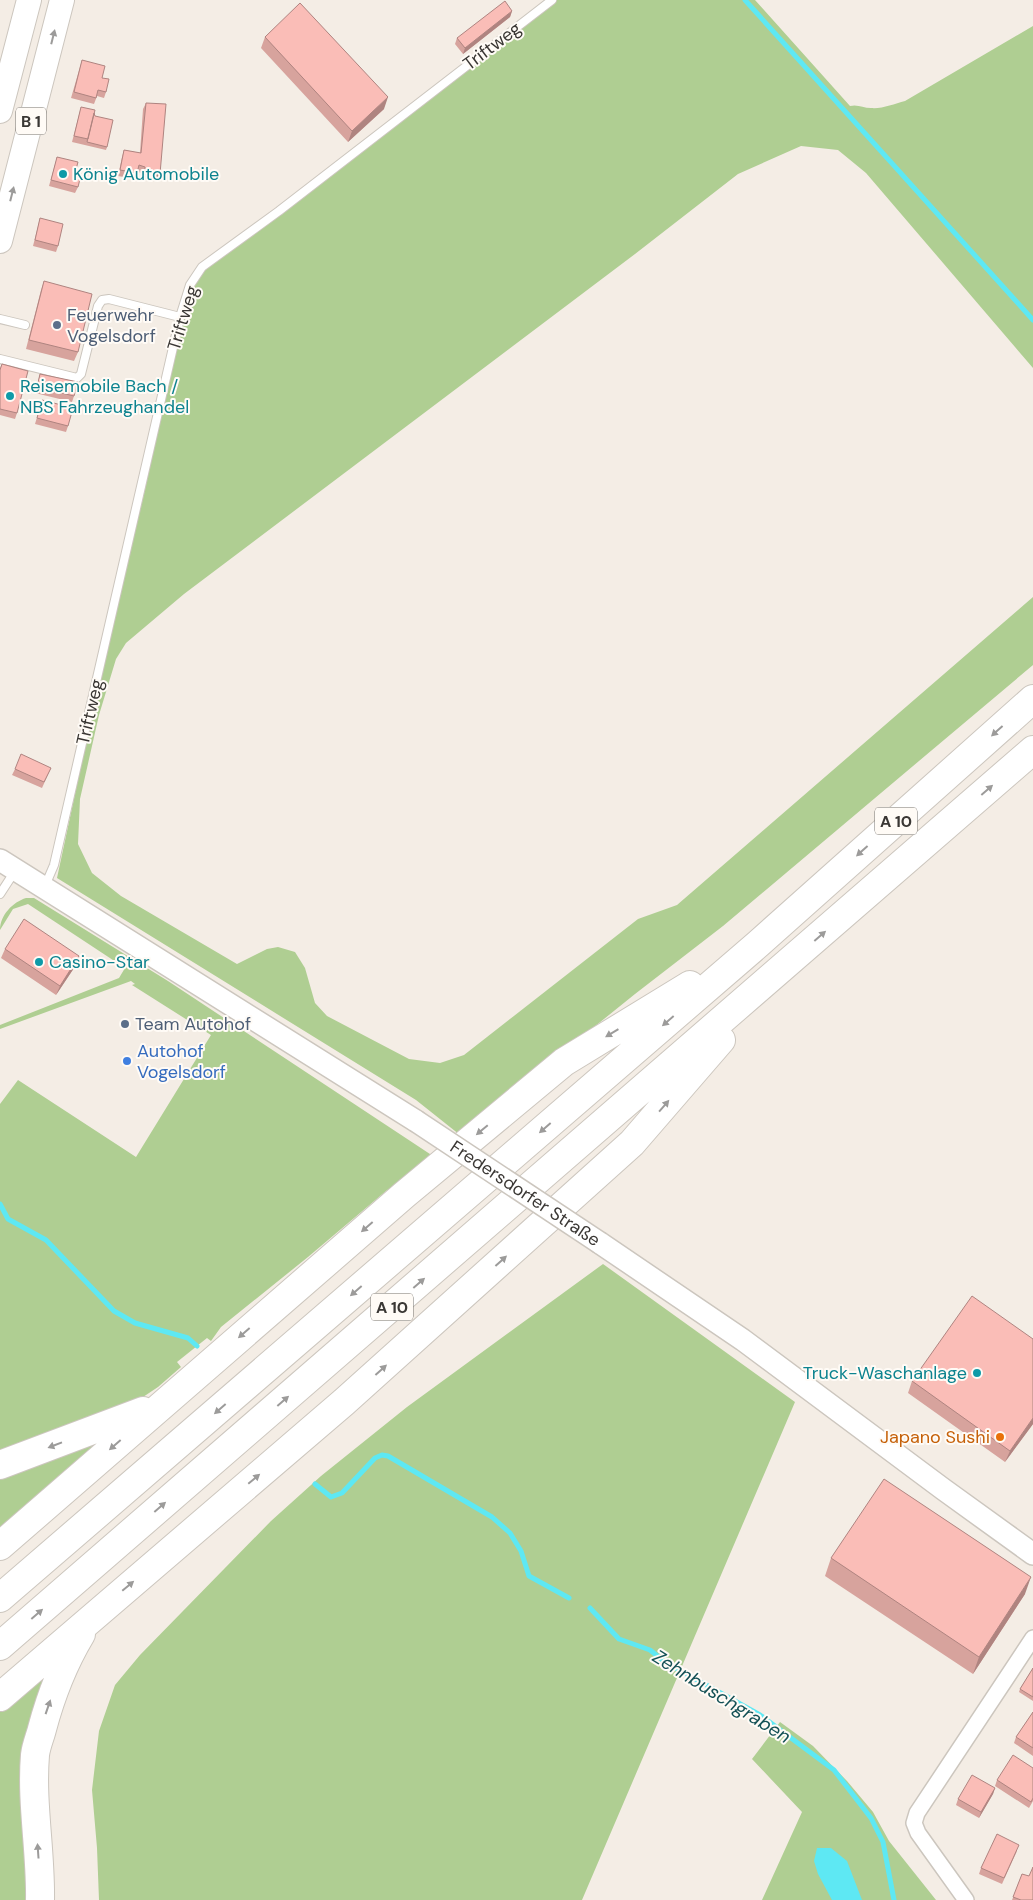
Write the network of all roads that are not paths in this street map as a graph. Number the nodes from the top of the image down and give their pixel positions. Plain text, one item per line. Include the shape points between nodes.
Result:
1 (29, 0) edge
2 (62, 0) edge
3 (552, 0) edge
4 (0, 111) edge
5 (0, 241) edge
6 (180, 317) junction
7 (0, 319) edge
8 (25, 325) dead end
9 (0, 359) edge
10 (1033, 699) edge
11 (1033, 750) edge
12 (8, 865) edge
13 (44, 887) junction
14 (0, 894) edge
15 (758, 944) junction
16 (783, 968) junction
17 (165, 1402) junction
18 (0, 1465) edge
19 (0, 1546) edge
20 (1033, 1554) edge
21 (0, 1598) edge
22 (91, 1618) junction
23 (1033, 1638) edge
24 (0, 1646) edge
25 (0, 1696) edge
26 (40, 1900) edge
27 (966, 1900) edge

1 - 4 main road, B 1
5 -> 2 main road, B 1
3 - 6 lane, Triftweg via 202,267 190,285
6 - 9 lane via 102,300 81,374 77,378
6 - 13 lane, Triftweg via 54,865
7 - 8 lane
10 -> 15 highway, A 10
16 -> 11 highway, A 10
12 - 13 street, Fredersdorfer Straße
12 - 14 lane
13 - 20 street, Fredersdorfer Straße, bridge via 416,1121 600,1243 743,1340
15 -> 17 highway via 564,1062
15 -> 21 highway, A 10
22 -> 16 highway via 344,1402 632,1143
24 -> 16 highway, A 10
17 -> 18 highway
17 -> 19 highway
22 - 25 highway
26 -> 22 highway via 35,1754 56,1683 67,1657
23 - 27 street via 917,1813 914,1823 918,1834

